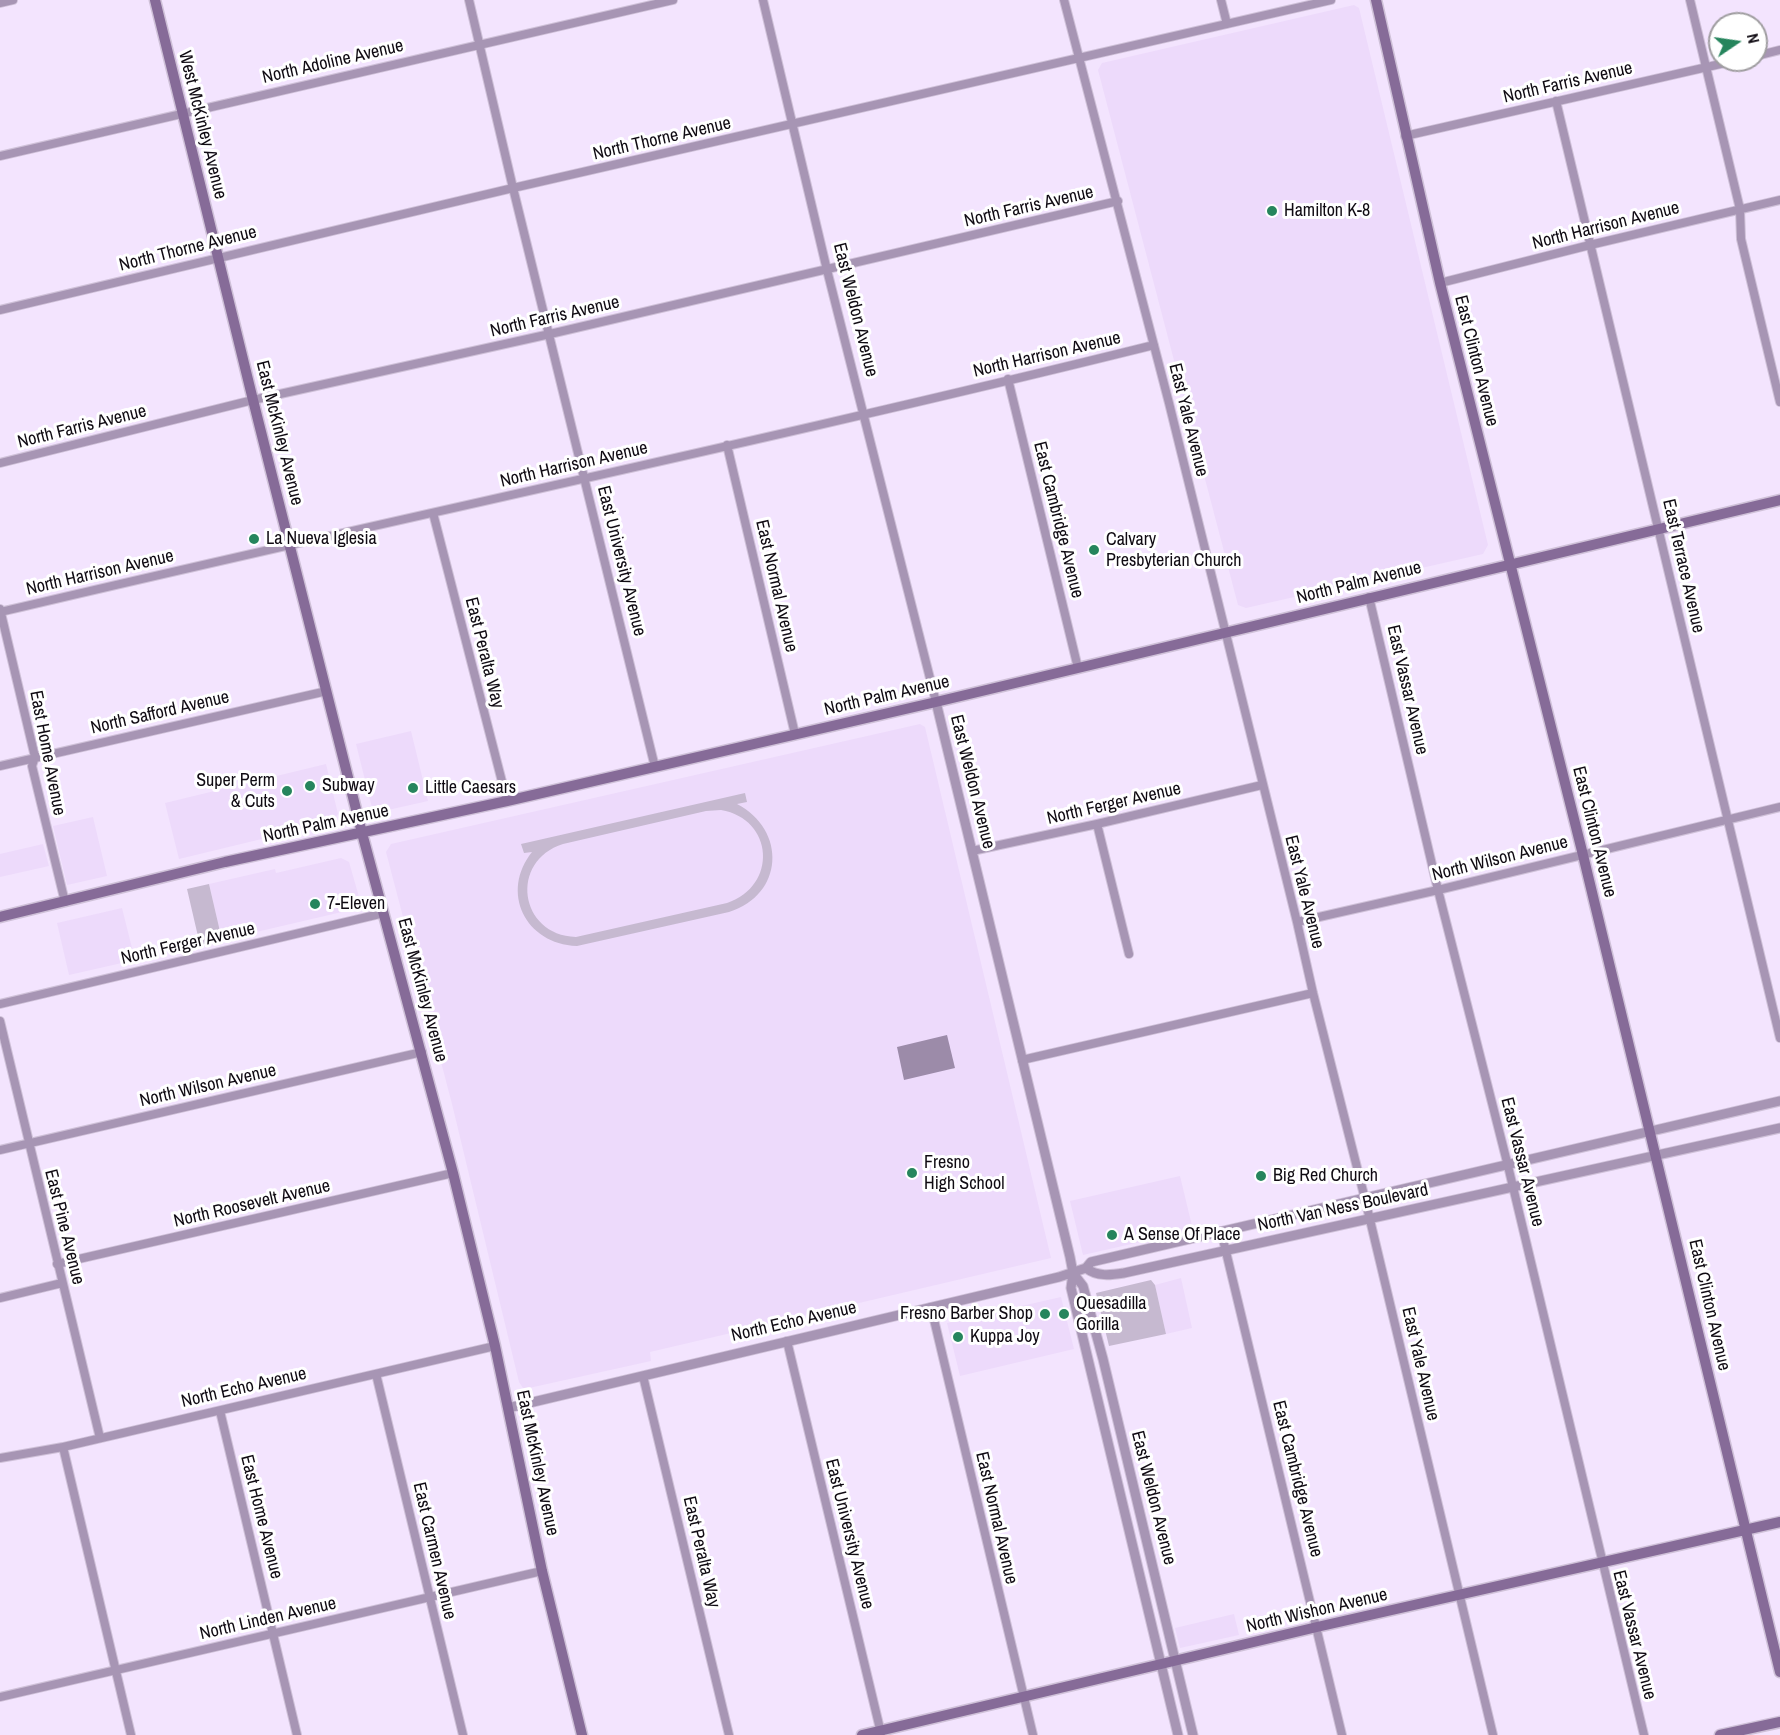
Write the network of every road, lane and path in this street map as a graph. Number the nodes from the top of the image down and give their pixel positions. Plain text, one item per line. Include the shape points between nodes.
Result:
1 (13, 0) edge
2 (155, 0) edge
3 (469, 0) edge
4 (673, 0) edge
5 (763, 0) edge
6 (1064, 0) edge
7 (1221, 0) edge
8 (1331, 0) edge
9 (1376, 0) edge
10 (1690, 0) edge
11 (0, 3) edge
12 (1227, 24) junction
13 (480, 44) junction
14 (1079, 58) junction
15 (1707, 68) junction
16 (1556, 101) junction
17 (183, 112) junction
18 (792, 124) junction
19 (1405, 136) junction
20 (0, 156) edge
21 (513, 188) junction
22 (1780, 200) edge
23 (1118, 201) junction
24 (1740, 209) junction
25 (1590, 244) junction
26 (218, 257) junction
27 (827, 270) junction
28 (1440, 283) junction
29 (0, 310) edge
30 (550, 334) junction
31 (1154, 345) junction
32 (1008, 379) junction
33 (253, 400) junction
34 (1780, 402) edge
35 (864, 414) junction
36 (727, 445) junction
37 (0, 463) edge
38 (585, 479) junction
39 (1780, 500) edge
40 (433, 513) junction
41 (1659, 528) junction
42 (290, 543) junction
43 (1509, 563) junction
44 (1369, 597) junction
45 (0, 611) edge
46 (1226, 633) junction
47 (1078, 668) junction
48 (327, 691) junction
49 (936, 702) junction
50 (795, 734) junction
51 (35, 757) junction
52 (0, 766) edge
53 (655, 767) junction
54 (1262, 785) junction
55 (507, 801) junction
56 (1780, 807) edge
57 (1727, 820) junction
58 (1097, 824) junction
59 (362, 833) junction
60 (972, 851) junction
61 (1583, 855) junction
62 (1438, 890) junction
63 (65, 902) junction
64 (384, 913) junction
65 (0, 917) edge
66 (1297, 922) junction
67 (1129, 954) dead end
68 (1313, 993) junction
69 (0, 1004) edge
70 (0, 1021) edge
71 (1780, 1038) edge
72 (422, 1052) junction
73 (1022, 1060) junction
74 (1780, 1101) edge
75 (1780, 1128) edge
76 (1651, 1132) junction
77 (28, 1143) junction
78 (0, 1150) edge
79 (1656, 1154) junction
80 (1508, 1166) junction
81 (453, 1173) junction
82 (1513, 1186) junction
83 (1365, 1199) junction
84 (1370, 1220) junction
85 (1221, 1231) junction
86 (1226, 1250) junction
87 (57, 1264) junction
88 (1086, 1268) junction
89 (1073, 1273) junction
90 (62, 1283) junction
91 (0, 1298) edge
92 (930, 1307) junction
93 (787, 1341) junction
94 (495, 1346) junction
95 (376, 1374) junction
96 (643, 1376) junction
97 (508, 1408) junction
98 (220, 1411) junction
99 (1120, 1434) junction
100 (1106, 1437) junction
101 (100, 1438) junction
102 (63, 1447) junction
103 (0, 1458) edge
104 (1780, 1522) edge
105 (1745, 1530) junction
106 (1147, 1543) junction
107 (1132, 1547) junction
108 (1601, 1564) junction
109 (542, 1571) junction
110 (1460, 1595) junction
111 (430, 1596) junction
112 (1317, 1627) junction
113 (273, 1633) junction
114 (1176, 1661) junction
115 (1160, 1665) junction
116 (115, 1670) junction
117 (1780, 1672) edge
118 (0, 1697) edge
119 (1024, 1697) junction
120 (1780, 1722) edge
121 (881, 1733) edge
122 (131, 1735) edge
123 (297, 1735) edge
124 (463, 1735) edge
125 (582, 1735) edge
126 (729, 1735) edge
127 (862, 1735) edge
128 (1033, 1735) edge
129 (1178, 1735) edge
130 (1193, 1735) edge
131 (1342, 1735) edge
132 (1493, 1735) edge
133 (1644, 1735) edge
134 (1720, 1735) edge

1 - 11 street
2 - 17 main road, West McKinley Avenue
3 - 13 street, East University Avenue
4 - 13 street, North Adoline Avenue
5 - 18 street, East Weldon Avenue
6 - 14 street, East Yale Avenue
7 - 12 street
8 - 12 street, North Thorne Avenue
9 - 19 main road, East Clinton Avenue
10 - 15 street
12 - 14 street, North Thorne Avenue
13 - 17 street, North Adoline Avenue
13 - 21 street, East University Avenue
14 - 18 street, North Thorne Avenue
14 - 23 street, East Yale Avenue
15 - 16 street, North Farris Avenue
15 - 24 street
16 - 19 street, North Farris Avenue
16 - 25 street, East Terrace Avenue
17 - 20 street, North Adoline Avenue
17 - 26 main road, West McKinley Avenue
18 - 21 street, North Thorne Avenue
18 - 27 street, East Weldon Avenue
19 - 28 main road, East Clinton Avenue
21 - 26 street, North Thorne Avenue
21 - 30 street, East University Avenue
22 - 24 street, North Harrison Avenue
23 - 27 street, North Farris Avenue
23 - 31 street, East Yale Avenue
24 - 25 street, North Harrison Avenue
24 - 34 street via 1741,239
25 - 28 street, North Harrison Avenue
25 - 41 street, East Terrace Avenue
26 - 29 street, North Thorne Avenue
26 - 33 main road, East McKinley Avenue
27 - 30 street, North Farris Avenue
27 - 35 street, East Weldon Avenue
28 - 43 main road, East Clinton Avenue
30 - 33 street, North Farris Avenue
30 - 38 street, East University Avenue
31 - 32 street, North Harrison Avenue
31 - 46 street, East Yale Avenue
32 - 35 street, North Harrison Avenue
32 - 47 street, East Cambridge Avenue
33 - 37 street, North Farris Avenue
33 - 42 main road, East McKinley Avenue
35 - 36 street, North Harrison Avenue
35 - 49 street, East Weldon Avenue
36 - 38 street, North Harrison Avenue
36 - 50 street, East Normal Avenue
38 - 40 street, North Harrison Avenue
38 - 53 street, East University Avenue
39 - 41 main road, North Palm Avenue
40 - 42 street, North Harrison Avenue
40 - 55 street, East Peralta Way
41 - 43 main road, North Palm Avenue
41 - 57 street, East Terrace Avenue
42 - 45 street, North Harrison Avenue
42 - 48 main road, East McKinley Avenue
43 - 44 main road, North Palm Avenue
43 - 61 main road, East Clinton Avenue
44 - 46 main road, North Palm Avenue
44 - 62 street, East Vassar Avenue
45 - 51 street, East Home Avenue
46 - 47 main road, North Palm Avenue
46 - 54 street, East Yale Avenue
47 - 49 main road, North Palm Avenue
48 - 51 street, North Safford Avenue
48 - 59 main road, East McKinley Avenue
49 - 50 main road, North Palm Avenue
49 - 60 street, East Weldon Avenue
50 - 53 main road, North Palm Avenue
51 - 52 street, North Safford Avenue
51 - 63 street, East Home Avenue via 32,766
53 - 55 main road, North Palm Avenue
54 - 58 street, North Ferger Avenue
54 - 66 street, East Yale Avenue
55 - 59 main road, North Palm Avenue
56 - 57 street, North Wilson Avenue
57 - 61 street, North Wilson Avenue
57 - 71 street, East Terrace Avenue
58 - 60 street, North Ferger Avenue
58 - 67 street
59 - 63 main road, North Palm Avenue
59 - 64 main road, East McKinley Avenue
60 - 73 street, East Weldon Avenue
61 - 62 street, North Wilson Avenue
61 - 76 main road, East Clinton Avenue
62 - 66 street, North Wilson Avenue
62 - 80 street, East Vassar Avenue
63 - 65 main road, North Palm Avenue
64 - 69 street, North Ferger Avenue
64 - 72 main road, East McKinley Avenue
66 - 68 street, East Yale Avenue
68 - 73 street
68 - 83 street, East Yale Avenue
70 - 77 street, East Pine Avenue
72 - 77 street, North Wilson Avenue
72 - 81 main road, East McKinley Avenue
73 - 89 street, East Weldon Avenue
74 - 76 street, North Van Ness Boulevard
75 - 79 street, North Van Ness Boulevard
76 - 79 main road, East Clinton Avenue
76 - 80 street, North Van Ness Boulevard
77 - 78 street, North Wilson Avenue
77 - 87 street, East Pine Avenue
79 - 82 street, North Van Ness Boulevard
79 - 105 main road, East Clinton Avenue
80 - 82 street, East Vassar Avenue
80 - 83 street, North Van Ness Boulevard
81 - 87 street, North Roosevelt Avenue
81 - 94 main road, East McKinley Avenue
82 - 84 street, North Van Ness Boulevard
82 - 108 street, East Vassar Avenue
83 - 84 street, East Yale Avenue
83 - 85 street, North Van Ness Boulevard
84 - 86 street, North Van Ness Boulevard
84 - 110 street, East Yale Avenue
85 - 86 street, East Cambridge Avenue
85 - 88 street, North Van Ness Boulevard via 1091,1262
86 - 88 street, North Van Ness Boulevard via 1110,1275 1092,1274
86 - 112 street, East Cambridge Avenue
87 - 90 street, East Pine Avenue
88 - 89 street, North Echo Avenue
89 - 92 street, North Echo Avenue
89 - 99 street, East Weldon Avenue via 1083,1286
89 - 100 street, East Weldon Avenue via 1071,1288
90 - 91 street
90 - 101 street, East Pine Avenue
92 - 93 street, North Echo Avenue
92 - 119 street, East Normal Avenue
93 - 96 street, North Echo Avenue
93 - 121 street, East University Avenue
94 - 95 street, North Echo Avenue
94 - 97 main road, East McKinley Avenue
95 - 98 street, North Echo Avenue
95 - 111 street, East Carmen Avenue
96 - 97 street, North Echo Avenue
96 - 126 street, East Peralta Way
97 - 109 main road, East McKinley Avenue
98 - 101 street, North Echo Avenue
98 - 113 street, East Home Avenue
99 - 100 street
99 - 106 street, East Weldon Avenue
100 - 107 street, East Weldon Avenue
101 - 102 street, North Echo Avenue
102 - 103 street, North Echo Avenue
102 - 116 street
104 - 105 main road, North Wishon Avenue
105 - 108 main road, North Wishon Avenue
105 - 117 main road, East Clinton Avenue
106 - 107 street
106 - 114 street, East Weldon Avenue
107 - 115 street, East Weldon Avenue
108 - 110 main road, North Wishon Avenue
108 - 133 street, East Vassar Avenue
109 - 111 street, North Linden Avenue
109 - 125 main road, East McKinley Avenue
110 - 112 main road, North Wishon Avenue
110 - 132 street, East Yale Avenue
111 - 113 street, North Linden Avenue
111 - 124 street, East Carmen Avenue
112 - 114 main road, North Wishon Avenue
112 - 131 street, East Cambridge Avenue
113 - 116 street, North Linden Avenue
113 - 123 street, East Home Avenue
114 - 115 main road, North Wishon Avenue
114 - 130 street, East Weldon Avenue
115 - 119 main road, North Wishon Avenue
115 - 129 street, East Weldon Avenue
116 - 118 street, North Linden Avenue
116 - 122 street
119 - 121 main road, North Wishon Avenue
119 - 128 street, East Normal Avenue
120 - 134 main road
121 - 127 main road, North Wishon Avenue

